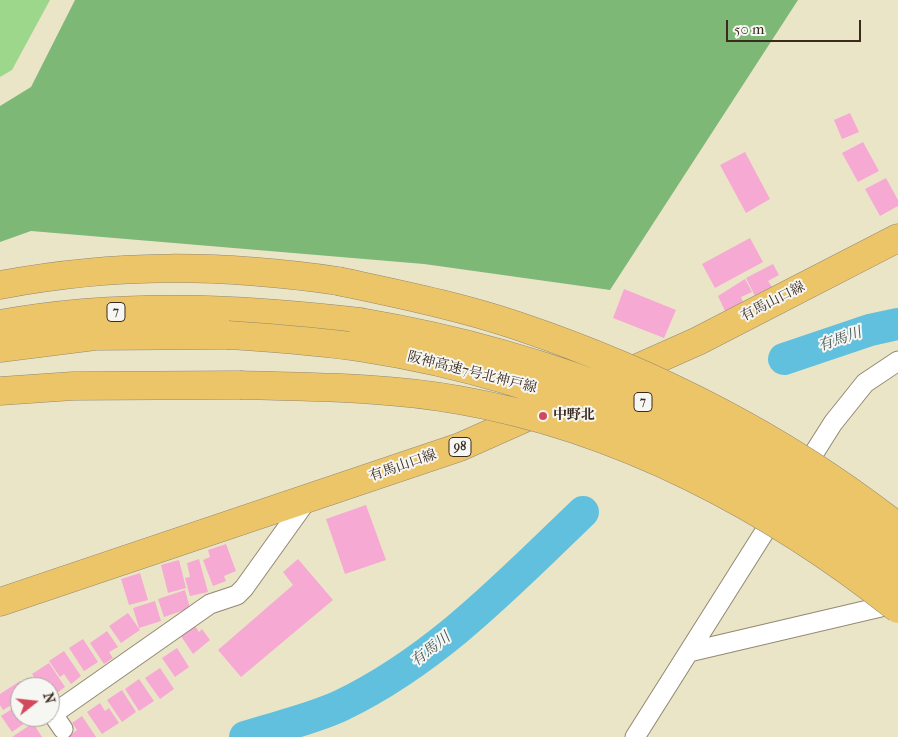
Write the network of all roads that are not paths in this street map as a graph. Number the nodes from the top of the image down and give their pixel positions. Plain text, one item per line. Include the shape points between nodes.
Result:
1 (898, 238) edge
2 (0, 285) edge
3 (230, 322) junction
4 (0, 324) edge
5 (0, 348) edge
6 (898, 361) edge
7 (0, 391) edge
8 (307, 500) junction
9 (898, 527) edge
10 (898, 548) edge
11 (898, 579) edge
12 (0, 602) edge
13 (898, 603) edge
14 (898, 609) edge
15 (689, 652) junction
16 (60, 714) edge
17 (635, 737) edge

1 - 8 main road, 有馬山口線 / 98 via 698,341 460,447
2 - 9 main road, bridge via 93,270 184,266 280,272 338,281 459,308 518,326 698,400 800,458
3 - 4 main road, 阪神高速7号北神戸線 / 7 via 91,313
3 - 5 main road, 阪神高速7号北神戸線 / 7
3 - 10 main road, 阪神高速7号北神戸線 / 7, bridge via 360,322 426,333 486,348 618,391 751,453 817,492
3 - 11 main road, 阪神高速7号北神戸線 / 7, bridge via 485,374 548,393 680,445 742,477 823,526
6 - 15 street via 865,384 834,423
7 - 14 main road, bridge via 73,386 240,384 390,391 457,399 516,411 638,453 753,510 812,546
8 - 12 main road, 有馬山口線 / 98
8 - 16 street via 237,595 210,604 148,658
13 - 15 street
15 - 17 street

